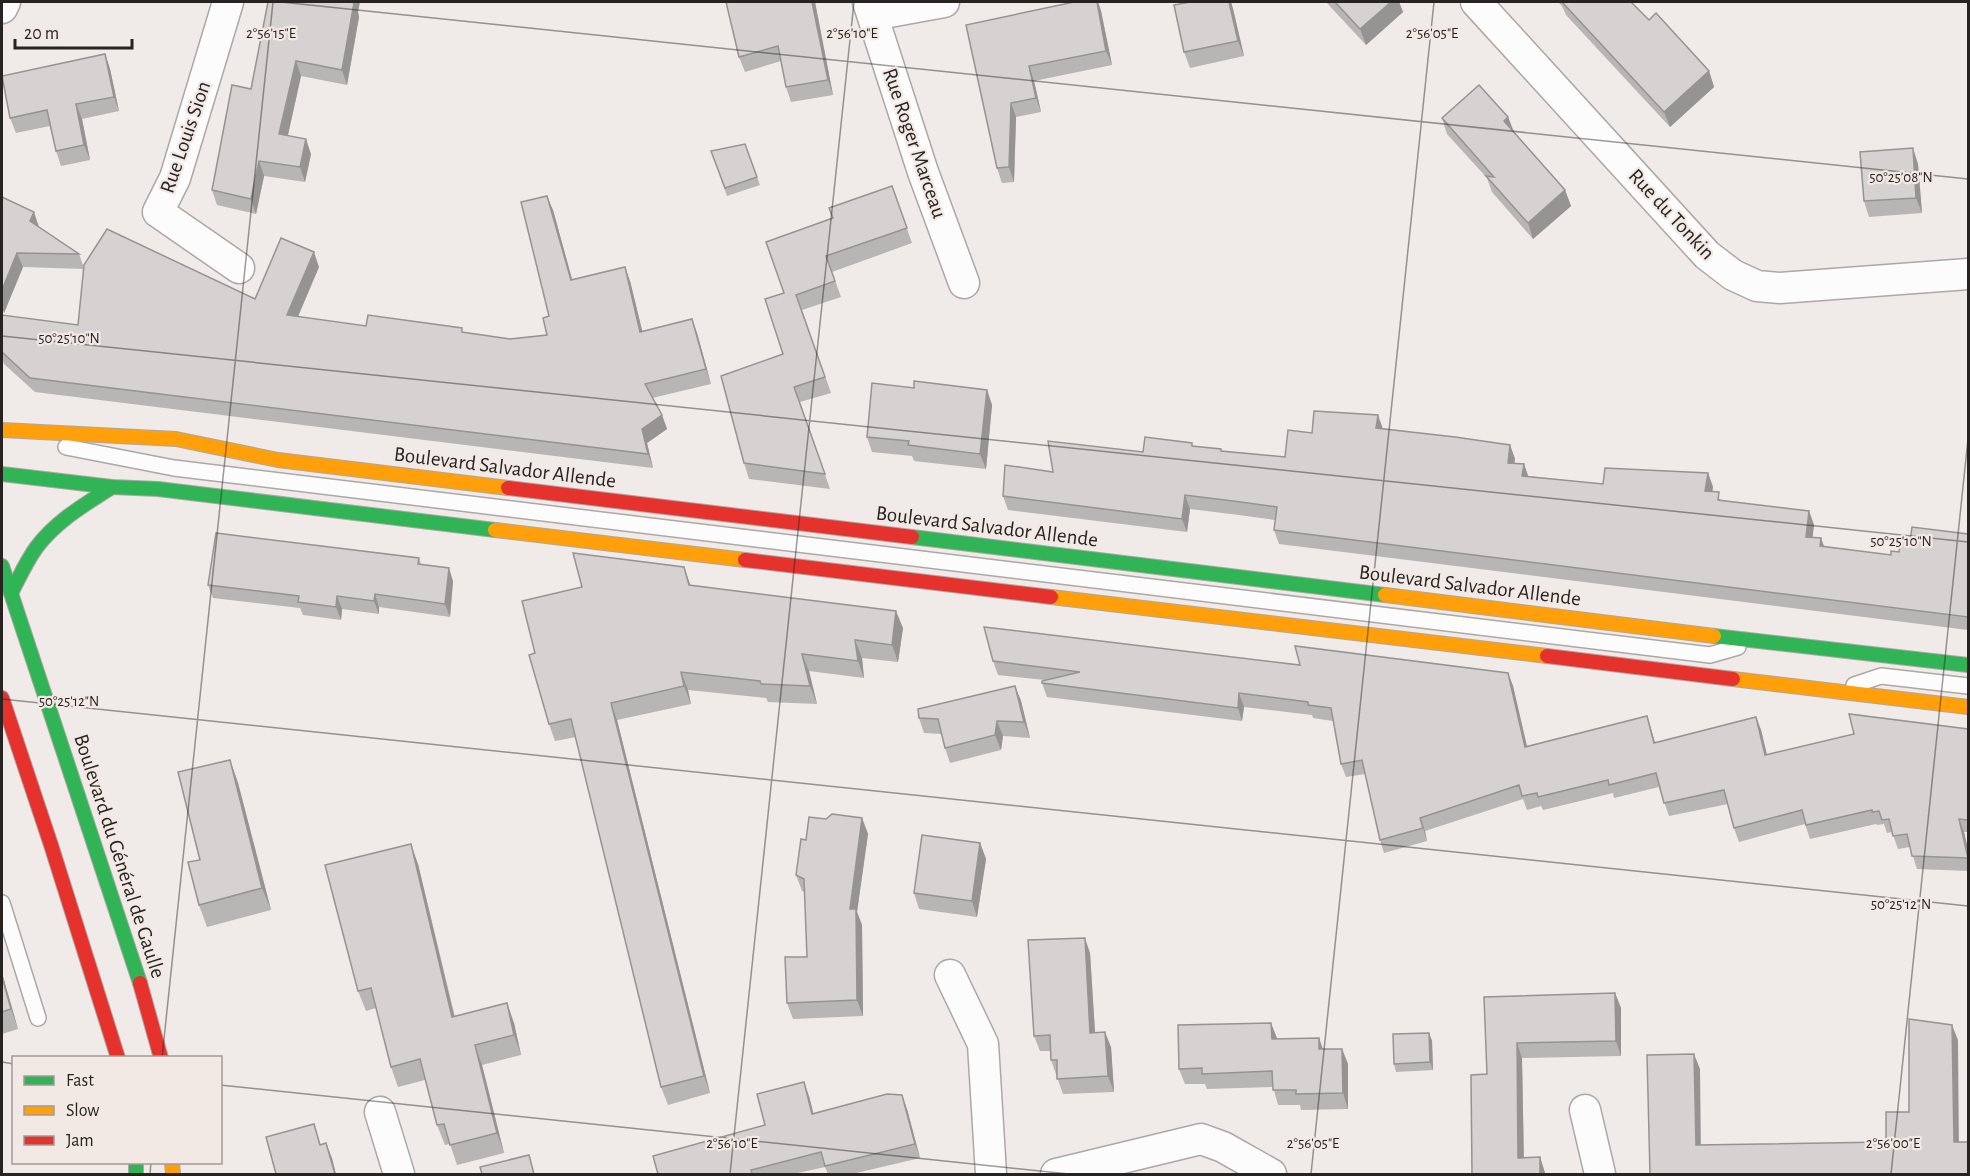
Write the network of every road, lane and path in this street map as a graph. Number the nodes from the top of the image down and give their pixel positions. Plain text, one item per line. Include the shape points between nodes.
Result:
1 (5, 2) edge
2 (228, 2) edge
3 (944, 2) edge
4 (1476, 2) edge
5 (2, 8) edge
6 (871, 8) edge
7 (239, 268) dead end
8 (1968, 274) edge
9 (964, 283) dead end
10 (2, 432) edge
11 (2, 474) edge
12 (112, 487) junction
13 (2, 566) edge
14 (11, 593) junction
15 (1758, 641) junction
16 (1968, 665) edge
17 (1968, 686) edge
18 (1836, 691) junction
19 (2, 698) edge
20 (1968, 707) edge
21 (2, 903) edge
22 (950, 975) dead end
23 (38, 1018) dead end
24 (117, 1056) edge
25 (160, 1056) edge
26 (1585, 1110) dead end
27 (381, 1112) dead end
28 (399, 1174) edge
29 (991, 1174) edge
30 (1056, 1174) edge
31 (1271, 1174) edge
32 (1600, 1174) edge

1 - 5 street
2 - 7 street, Rue Louis Sion via 175,178 158,212
3 - 6 street
4 - 8 street, Rue du Tonkin via 1707,255 1733,274 1757,286 1780,288
6 - 9 street, Rue Roger Marceau via 923,172
10 - 15 main road, Boulevard Salvador Allende via 170,439 279,460
10 - 15 lane via 174,468 1710,656
11 - 12 main road
12 - 14 main road via 63,518 32,554
12 - 18 main road via 169,490
13 - 14 main road, Boulevard du Général de Gaulle
14 - 25 main road, Boulevard du Général de Gaulle via 136,970
15 - 16 main road, Boulevard Salvador Allende
17 - 18 lane via 1881,676
18 - 20 main road
19 - 24 main road
21 - 23 lane
22 - 29 street via 983,1044
26 - 32 street
27 - 28 street
30 - 31 street via 1201,1139

